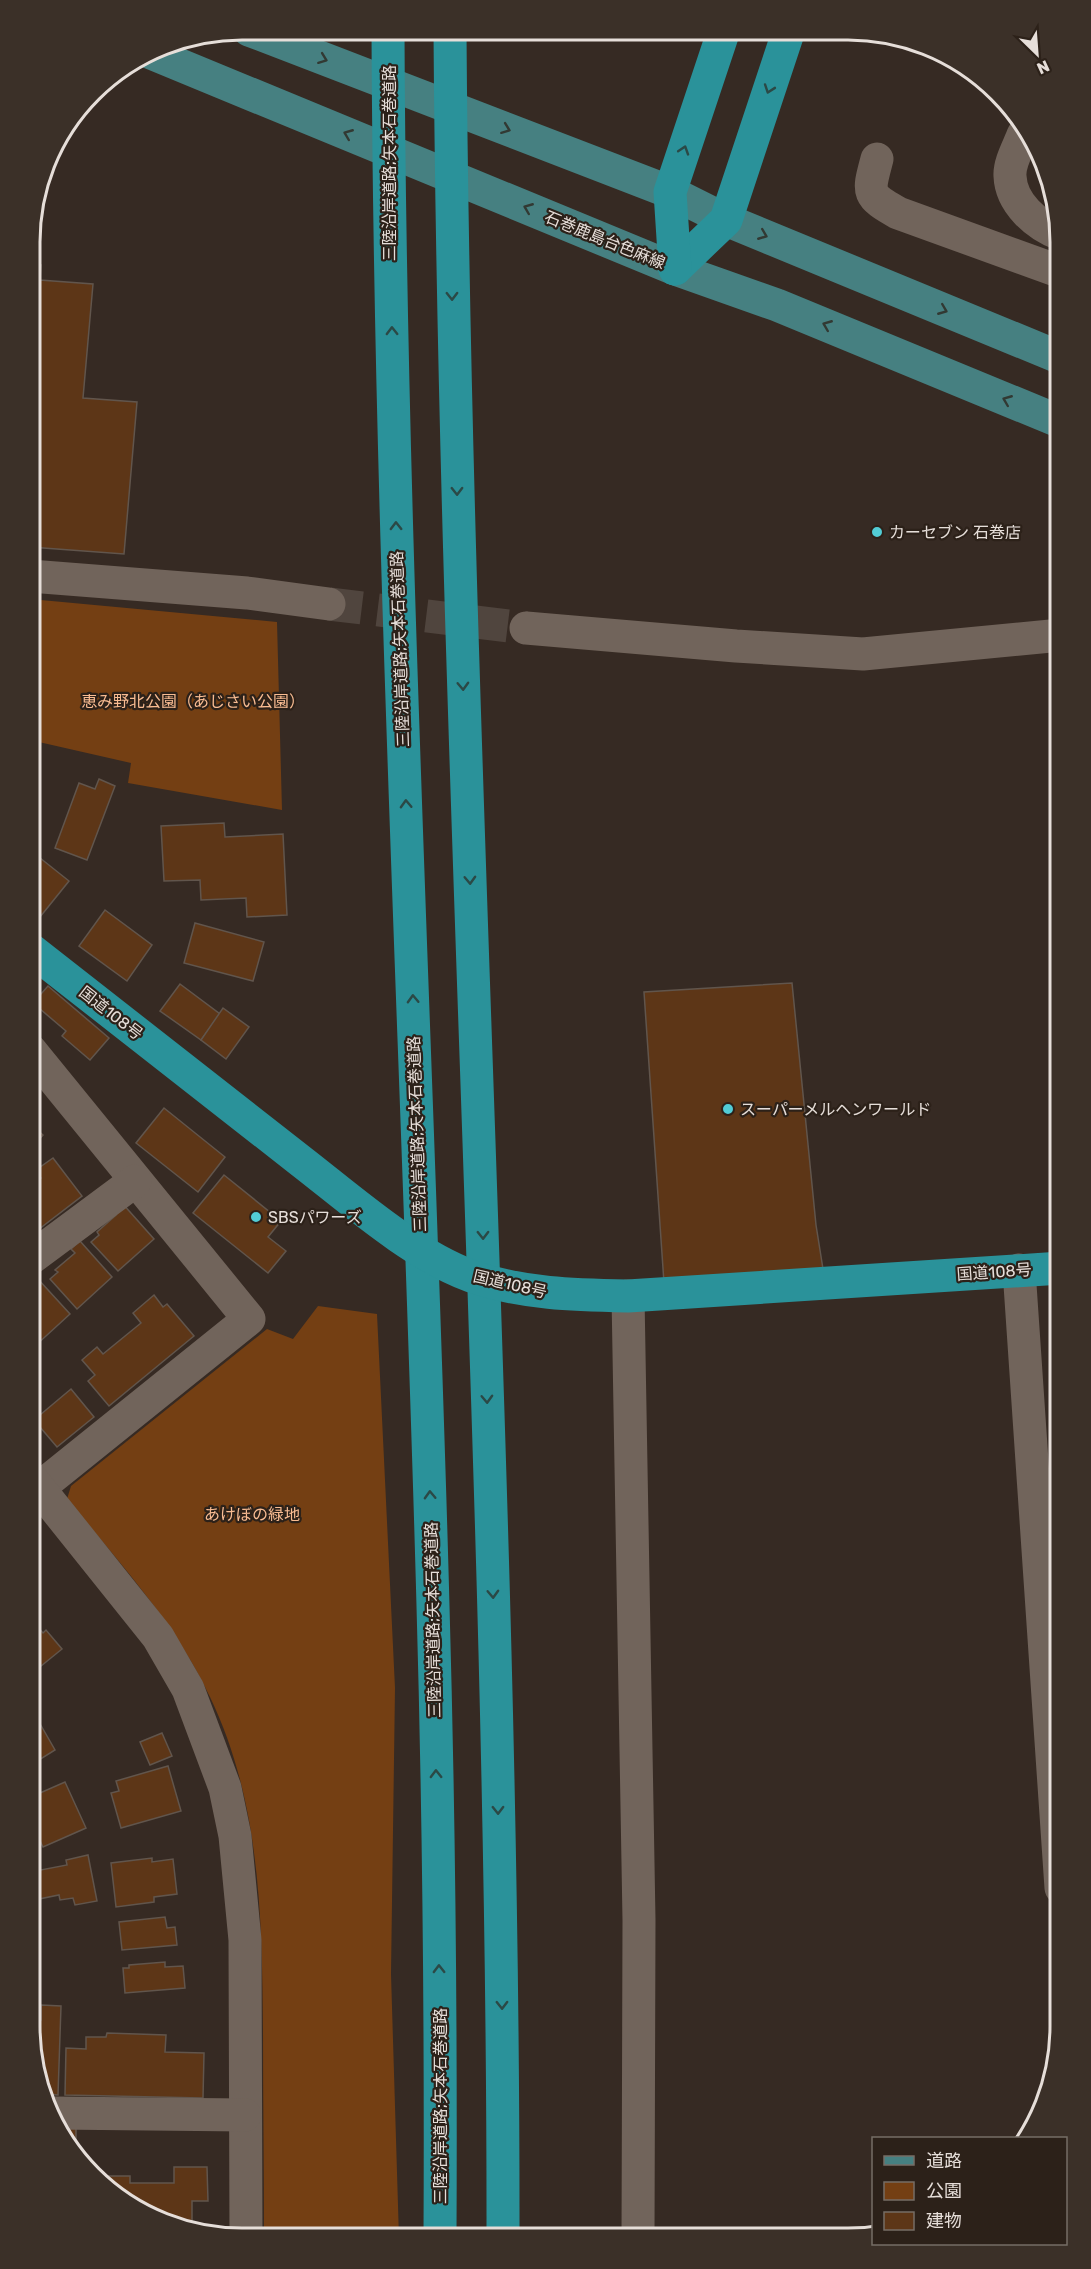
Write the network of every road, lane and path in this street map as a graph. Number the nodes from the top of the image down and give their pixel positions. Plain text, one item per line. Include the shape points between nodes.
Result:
1 (275, 40) edge
2 (388, 40) edge
3 (450, 40) edge
4 (721, 40) edge
5 (786, 40) edge
6 (162, 57) edge
7 (1022, 139) edge
8 (877, 159) dead end
9 (670, 192) junction
10 (726, 220) junction
11 (1050, 230) edge
12 (1051, 268) edge
13 (675, 269) junction
14 (1051, 354) edge
15 (1051, 418) edge
16 (41, 577) edge
17 (329, 604) tunnel mouth
18 (526, 628) tunnel mouth
19 (1051, 636) edge
20 (41, 957) edge
21 (41, 1063) edge
22 (135, 1181) junction
23 (40, 1251) edge
24 (1050, 1269) edge
25 (1019, 1270) junction
26 (628, 1296) junction
27 (40, 1478) edge
28 (40, 1489) edge
29 (1050, 1729) edge
30 (60, 2113) edge
31 (245, 2115) junction
32 (246, 2228) edge
33 (440, 2228) edge
34 (502, 2228) edge
35 (638, 2228) edge

1 -> 9 main road
33 -> 2 highway, 三陸沿岸道路;矢本石巻道路 via 434,1610 398,581
3 -> 34 highway via 458,577 482,1177 503,2035
9 -> 4 highway
5 -> 10 highway
13 -> 6 main road, 石巻鹿島台色麻線
7 - 11 street via 1009,174 1015,198
8 - 12 street via 869,183 876,201 898,213
9 - 10 main road
9 - 13 highway
10 - 13 highway
10 -> 14 main road
15 -> 13 main road, 石巻鹿島台色麻線 via 777,305
16 - 17 street via 247,593
18 - 19 street via 863,654
20 - 26 highway, 国道108号 via 366,1212 434,1259 471,1276 516,1288 560,1295
21 - 22 street
22 - 23 street
22 - 27 street via 249,1319
24 - 25 highway, 国道108号
25 - 26 highway, 国道108号
25 - 29 street
26 - 35 street via 639,1920
28 - 31 street via 158,1637 188,1689 225,1788 235,1836 245,1940
30 - 31 street
31 - 32 street

